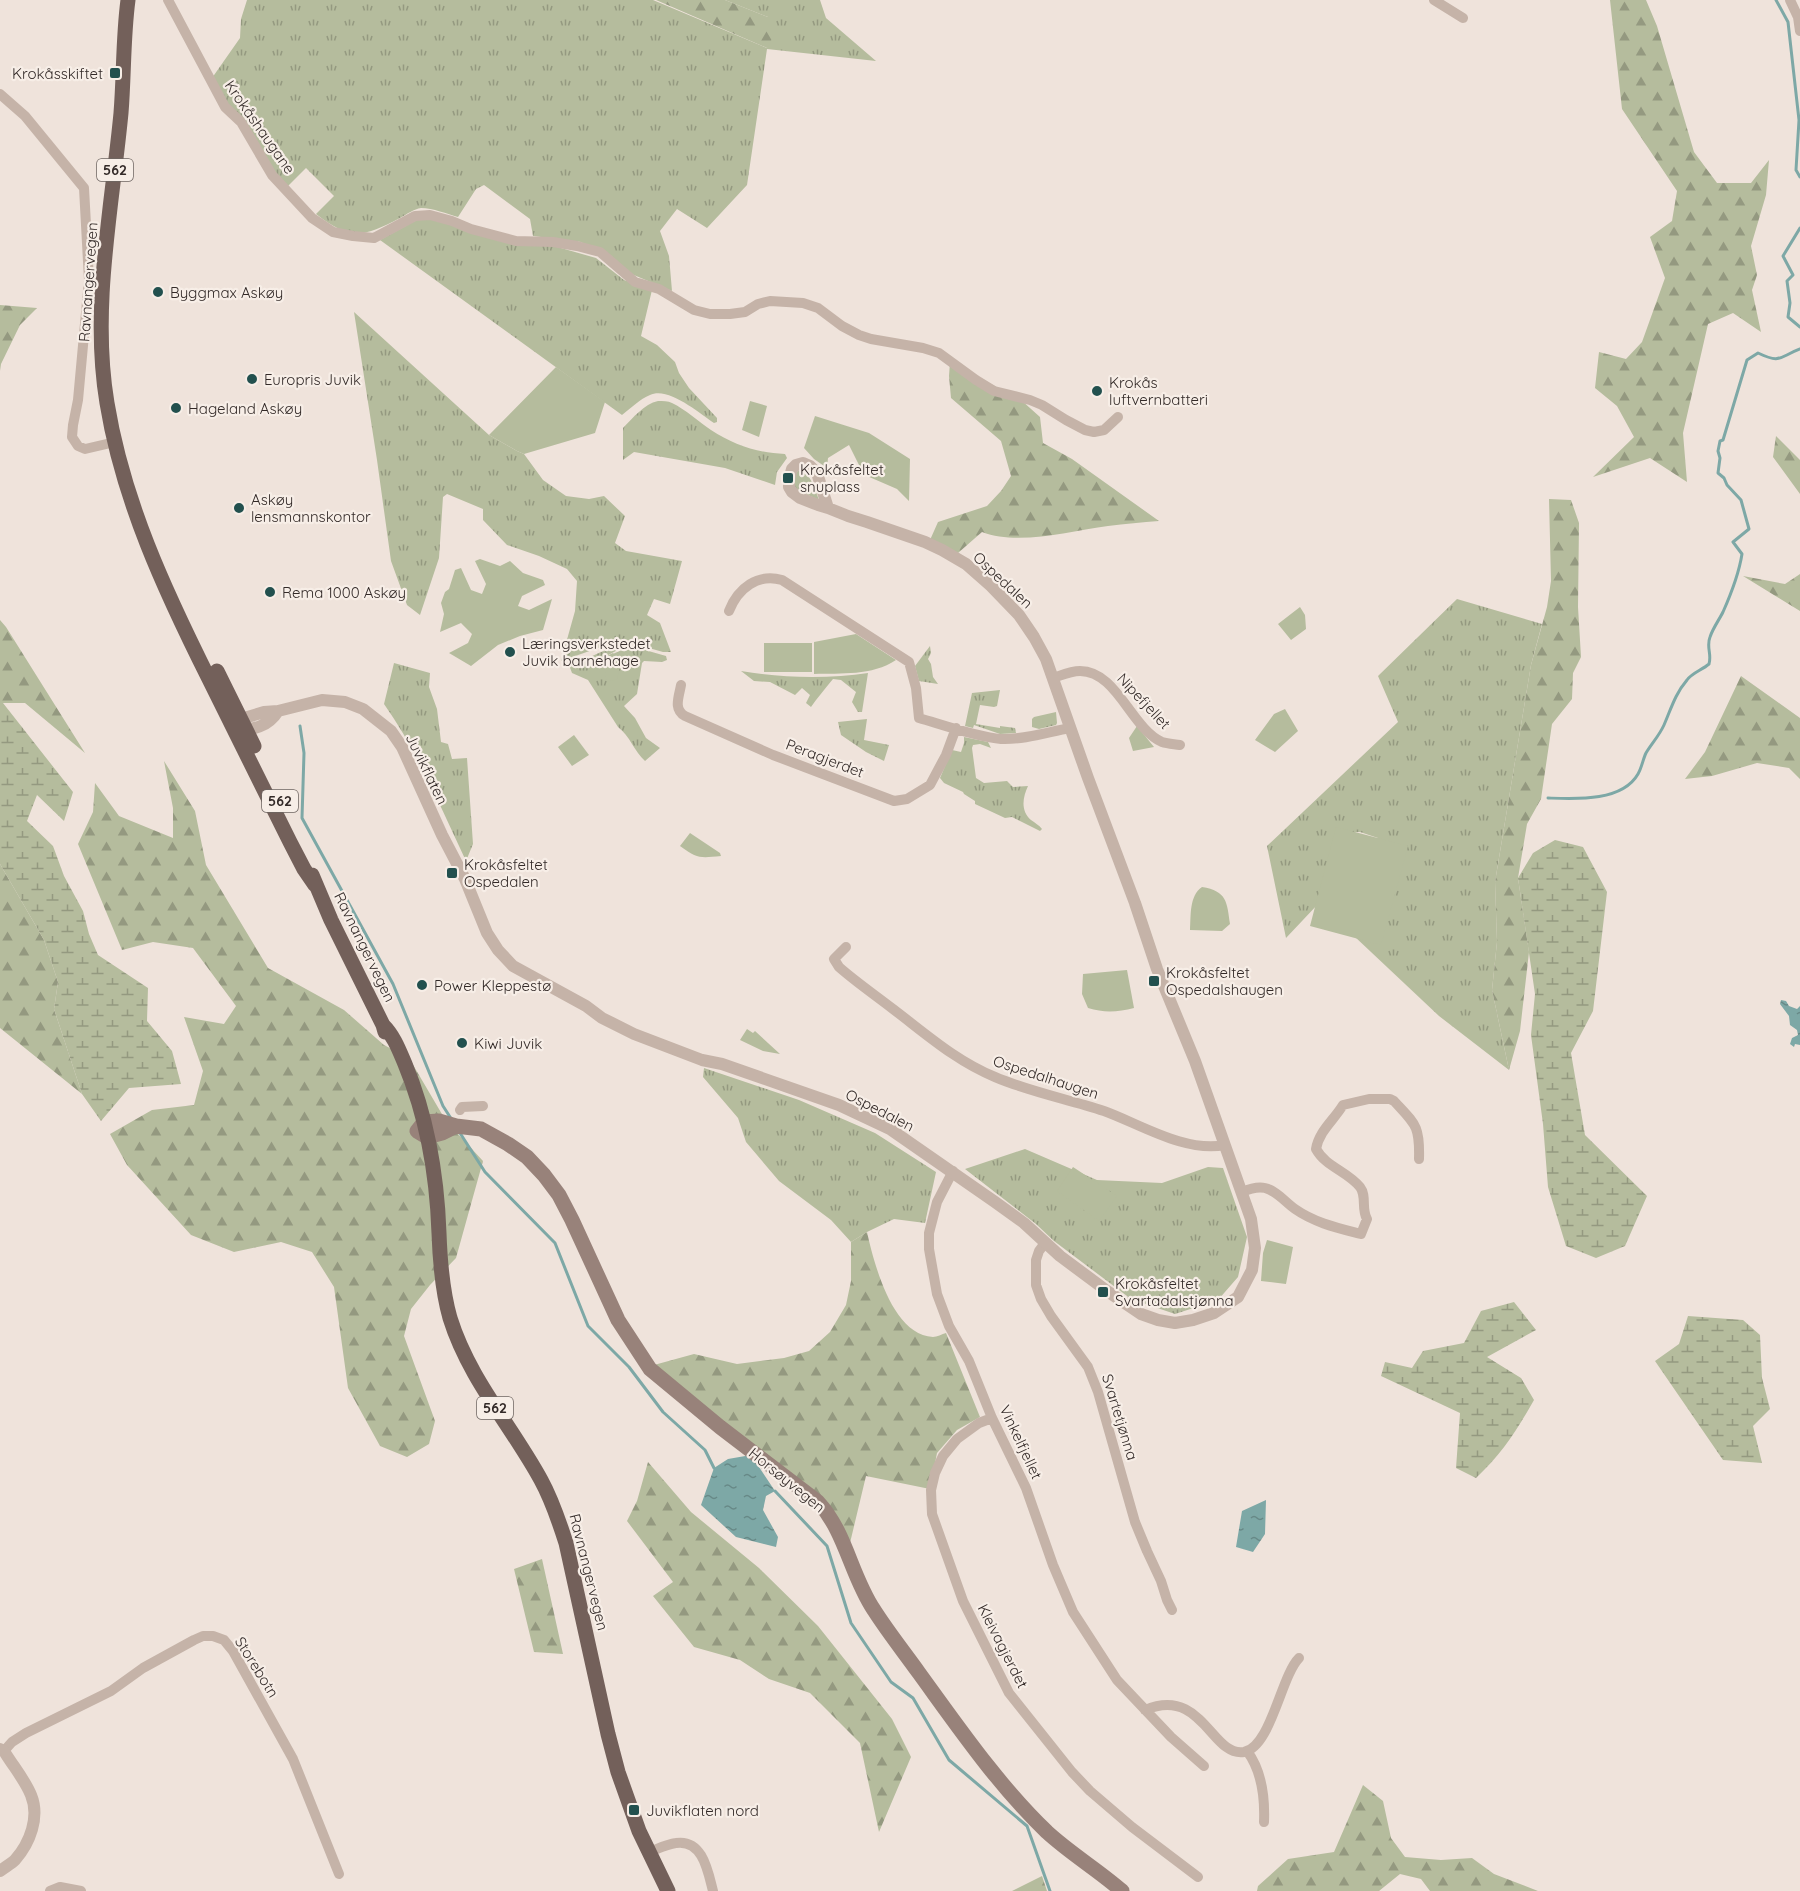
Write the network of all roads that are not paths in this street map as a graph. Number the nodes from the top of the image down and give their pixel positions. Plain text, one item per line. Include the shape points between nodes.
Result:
1 (168, 0) edge
2 (1434, 0) edge
3 (1790, 0) edge
4 (126, 4) edge
5 (1463, 18) dead end
6 (1800, 32) edge
7 (0, 94) edge
8 (1118, 417) dead end
9 (115, 442) junction
10 (828, 508) dead end
11 (729, 611) dead end
12 (1053, 678) junction
13 (681, 685) dead end
14 (241, 726) junction
15 (956, 728) junction
16 (1070, 728) junction
17 (1180, 745) dead end
18 (442, 835) joint
19 (846, 947) dead end
20 (483, 1106) dead end
21 (460, 1110) dead end
22 (423, 1130) junction
23 (1225, 1145) junction
24 (1419, 1159) dead end
25 (954, 1171) junction
26 (1242, 1192) junction
27 (1045, 1243) junction
28 (992, 1418) junction
29 (1172, 1610) dead end
30 (1299, 1658) dead end
31 (1145, 1710) junction
32 (2, 1750) edge
33 (1247, 1751) junction
34 (1204, 1766) dead end
35 (1264, 1822) dead end
36 (649, 1852) junction
37 (0, 1871) edge
38 (339, 1874) dead end
39 (1198, 1877) dead end
40 (50, 1891) edge
41 (81, 1891) edge
42 (668, 1891) edge
43 (713, 1891) edge
44 (1122, 1891) edge

1 - 8 street, Krokåshaugane via 225,108 241,122 272,175 312,218 333,232 375,238 415,216 430,215 509,240 586,248 600,252 635,282 659,289 694,310 730,314 770,301 803,303 818,308 859,335 939,353 994,391 1042,405 1085,430 1104,430
2 - 5 street
3 - 6 street
4 - 9 main road, Ravnangervegen / 562 via 101,326 104,380
7 - 9 street via 25,116 84,188 89,280 72,437 85,449
9 - 14 main road, Ravnangervegen / 562 via 164,586
10 - 12 street, Ospedalen via 925,542 966,564 1019,615
11 - 15 street via 746,586 769,578 787,582 909,662 919,718
12 - 16 street, Ospedalen
12 - 17 street, Nipefjellet via 1080,671 1096,675 1157,739
13 - 15 street, Peragjerdet via 677,708 685,716 894,801 907,799 930,785
14 - 18 street, Juvikflaten via 264,712 312,701 335,700 363,709 391,731 402,747
14 - 22 main road, Ravnangervegen / 562 via 304,869 383,1025 412,1113
15 - 16 street via 1003,739
16 - 23 street, Ospedalen
18 - 25 street, Ospedalen via 487,933 513,966 634,1034 870,1119
19 - 23 street, Ospedalhaugen via 834,959 839,967 936,1043 975,1068 1013,1085 1104,1112 1164,1136 1205,1147
20 - 21 street
22 - 36 main road, Ravnangervegen / 562 via 424,1168 446,1301 462,1351 540,1479 557,1515 612,1751
22 - 44 main road, Horsøyvegen via 442,1133 456,1126 476,1128 500,1138 544,1175 569,1214 618,1320 650,1369 818,1502 841,1537 870,1605 976,1752 1046,1831
23 - 26 street, Ospedalen
24 - 26 street via 1415,1125 1394,1101 1362,1100 1343,1105 1317,1140 1316,1149 1323,1160 1362,1191 1367,1219 1361,1234 1321,1222 1266,1188
25 - 27 street, Ospedalen
25 - 28 street, Vinkelfjellet via 938,1198 932,1219 930,1267 949,1326 969,1361
26 - 27 street, Ospedalen via 1254,1232 1252,1270 1233,1301 1193,1320 1175,1323 1141,1314
27 - 29 street, Svartetjønna via 1036,1260 1036,1284 1041,1299 1088,1367 1135,1522
28 - 31 street, Vinkelfjellet via 1026,1488 1073,1612 1117,1680
28 - 39 street, Kleivagjerdet via 957,1439 943,1456 931,1490 932,1514 963,1601 1009,1694 1072,1772 1132,1827
30 - 33 street via 1267,1727
31 - 33 street via 1165,1706 1189,1711 1224,1745
31 - 34 street, Vinkelfjellet
32 - 37 street, Storebotn via 31,1795 35,1811 26,1843 15,1860
32 - 38 street, Storebotn via 194,1640 208,1635 219,1638 233,1651 293,1759
33 - 35 street via 1261,1785
36 - 42 main road, Ravnangervegen / 562
36 - 43 street via 678,1842 695,1848 704,1860
40 - 41 street via 60,1887

